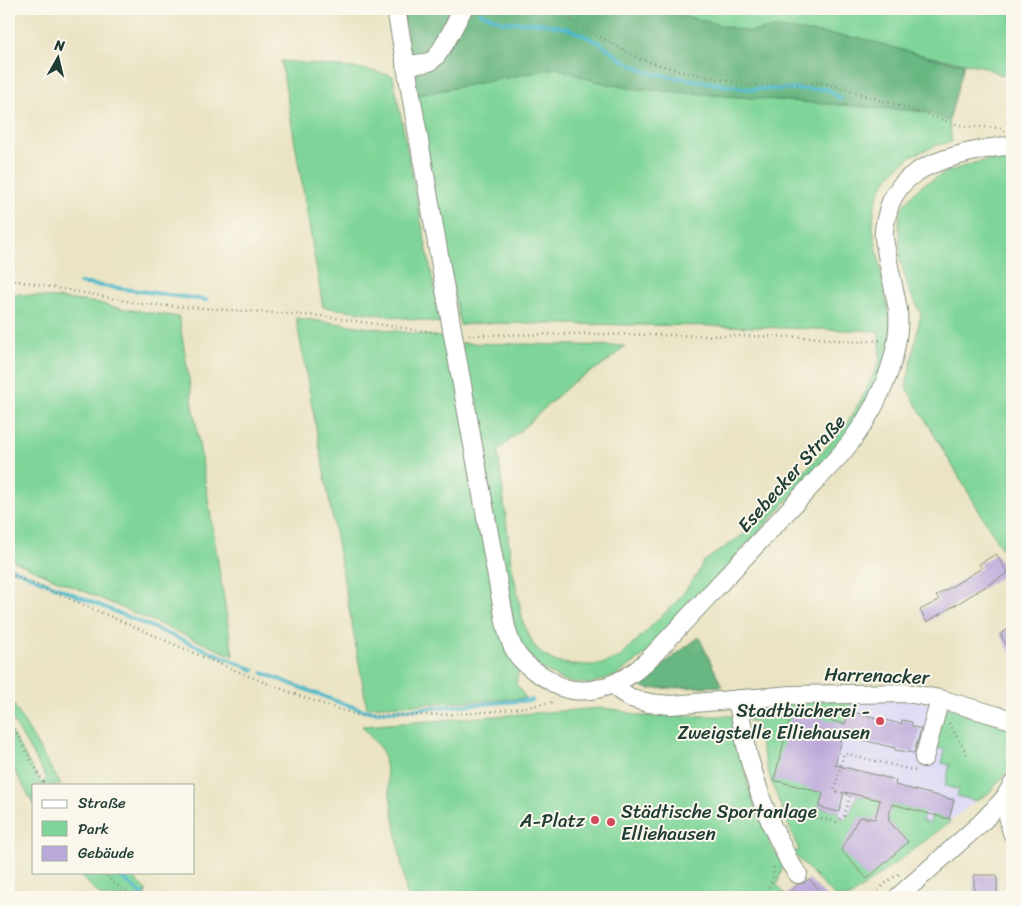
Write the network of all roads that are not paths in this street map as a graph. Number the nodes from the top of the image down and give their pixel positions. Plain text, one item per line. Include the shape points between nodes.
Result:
1 (396, 9) edge
2 (463, 9) edge
3 (405, 65) junction
4 (1009, 146) edge
5 (614, 683) junction
6 (940, 698) junction
7 (737, 699) junction
8 (1012, 720) edge
9 (924, 758) road end
10 (1008, 792) edge
11 (1012, 833) edge
12 (798, 874) dead end
13 (898, 897) edge

1 - 3 street, Esebecker Straße
2 - 3 street via 435,59
3 - 5 street, Esebecker Straße via 506,627 514,650 524,663 560,686 590,691
4 - 5 street, Esebecker Straße via 940,160 910,177 897,190 890,203 884,239 898,310 897,340 893,359 870,413 850,443 654,654 634,672
5 - 7 street, Harrenacker via 631,698 649,703 671,705
6 - 7 street, Harrenacker via 897,693
6 - 8 street, Harrenacker
6 - 9 street
7 - 12 street via 748,755 764,806 790,864
10 - 11 street
10 - 13 street via 980,823

